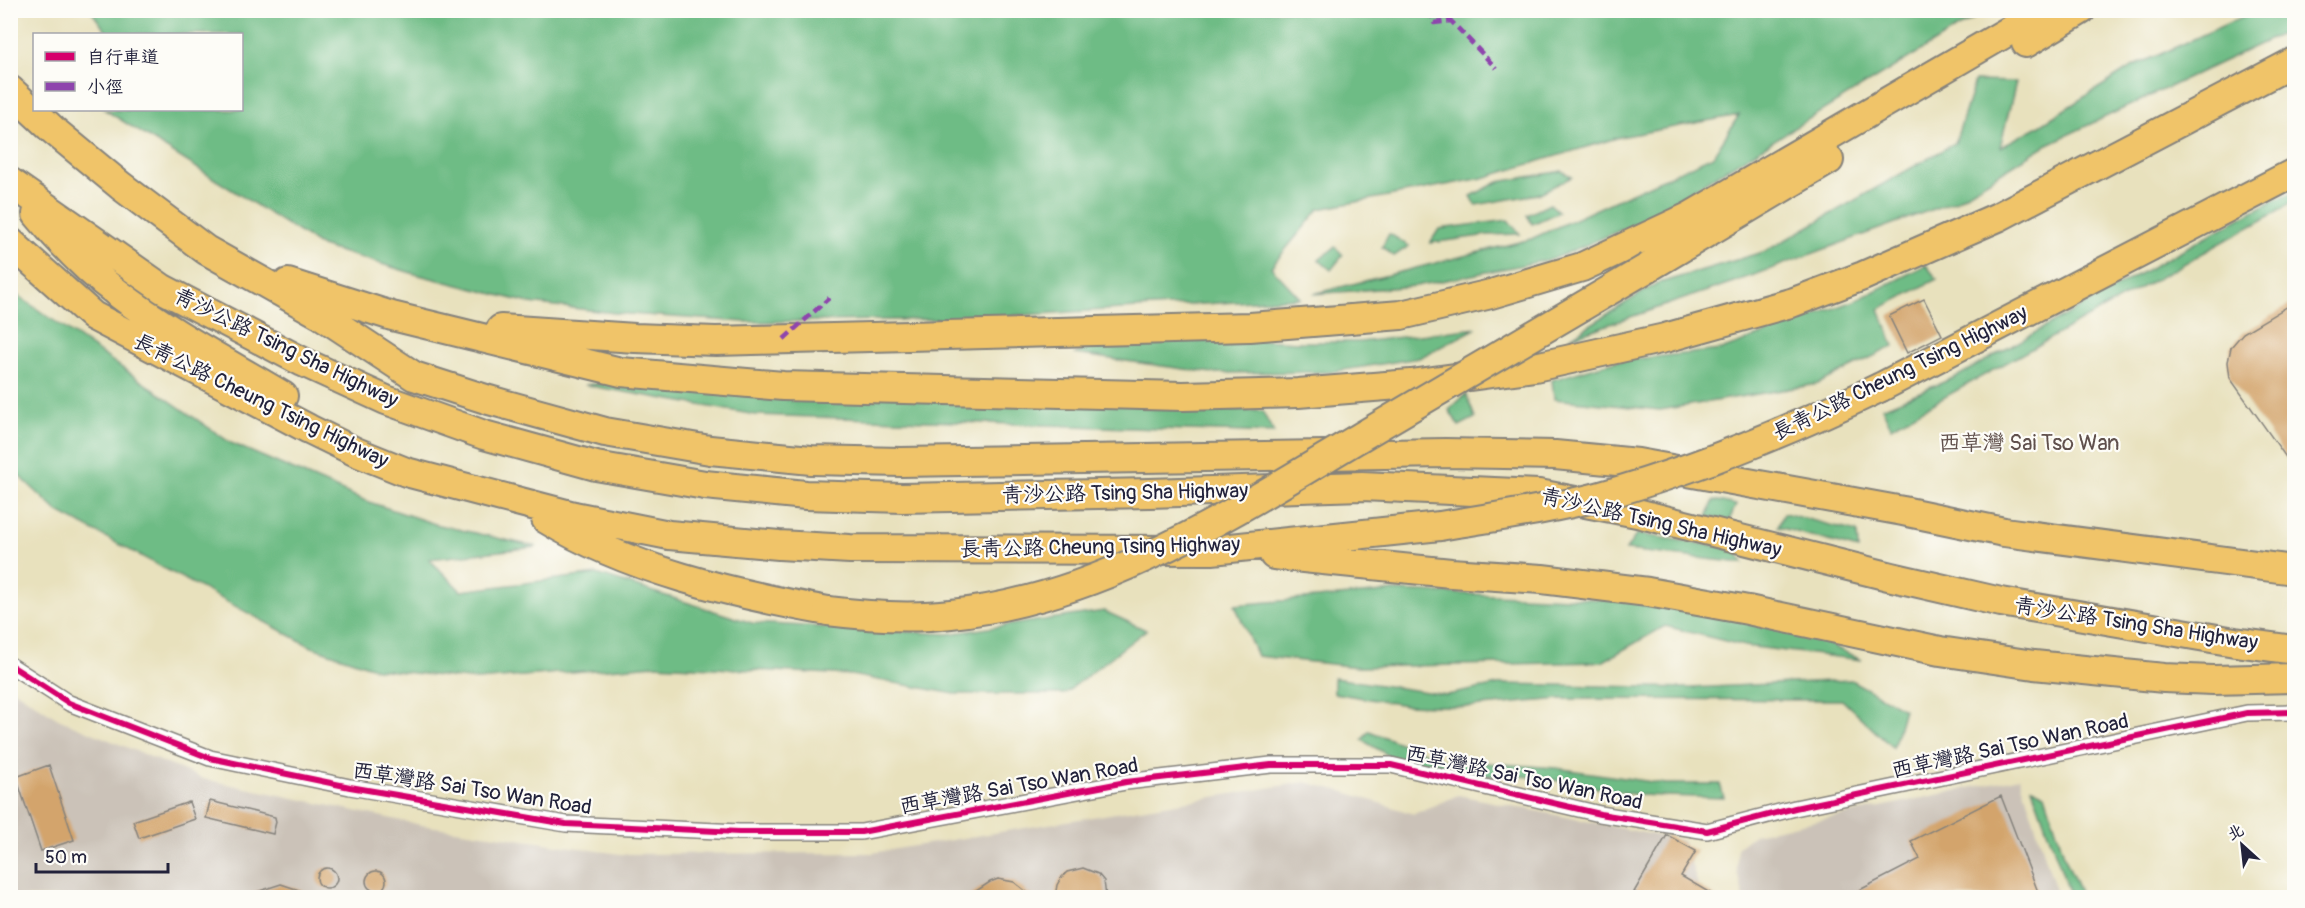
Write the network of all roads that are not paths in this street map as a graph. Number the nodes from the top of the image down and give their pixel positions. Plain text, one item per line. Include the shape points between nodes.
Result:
1 (2045, 10) edge
2 (2081, 10) edge
3 (2295, 62) edge
4 (10, 90) edge
5 (2295, 173) edge
6 (10, 183) edge
7 (10, 242) edge
8 (240, 267) junction
9 (421, 324) junction
10 (356, 452) junction
11 (521, 503) junction
12 (1212, 550) junction
13 (2295, 570) edge
14 (2295, 650) edge
15 (10, 665) edge
16 (2295, 678) edge
17 (2295, 712) edge

1 - 9 highway via 1689,217 1582,267 1401,315 1179,330 716,341
2 - 11 highway, bridge via 1267,493 1149,555 1049,594 983,610 919,616 828,611 755,597 661,570 571,534
3 - 9 highway via 1998,217 1794,302 1665,338 1535,367 1445,380 1298,393 1183,396 783,386 621,372
4 - 8 highway via 122,186 206,250
5 - 12 highway, 長青公路 Cheung Tsing Highway, bridge via 1881,387 1761,440 1600,496 1491,518
6 - 10 highway via 49,229 120,296 282,396
6 - 14 highway, 青沙公路 Tsing Sha Highway via 163,289 303,362 386,400 484,435 596,466 728,487 890,498 1362,486 1539,494 1636,513 2001,602
7 - 10 highway, 長青公路 Cheung Tsing Highway via 93,316
8 - 9 highway
8 - 13 highway, 青沙公路 Tsing Sha Highway via 414,375 604,432 710,450 811,460 901,462 1445,453 1556,455 1638,463 2004,532
10 - 11 highway, 長青公路 Cheung Tsing Highway via 406,472
11 - 12 highway, 長青公路 Cheung Tsing Highway, bridge via 669,535 778,545 850,549
12 - 16 highway via 1648,592 1940,651 2034,665 2164,678
15 - 17 street, 西草灣路 Sai Tso Wan Road via 69,703 210,758 566,824 739,832 861,832 1126,782 1271,765 1391,765 1600,814 1707,831 1795,808 2247,713

